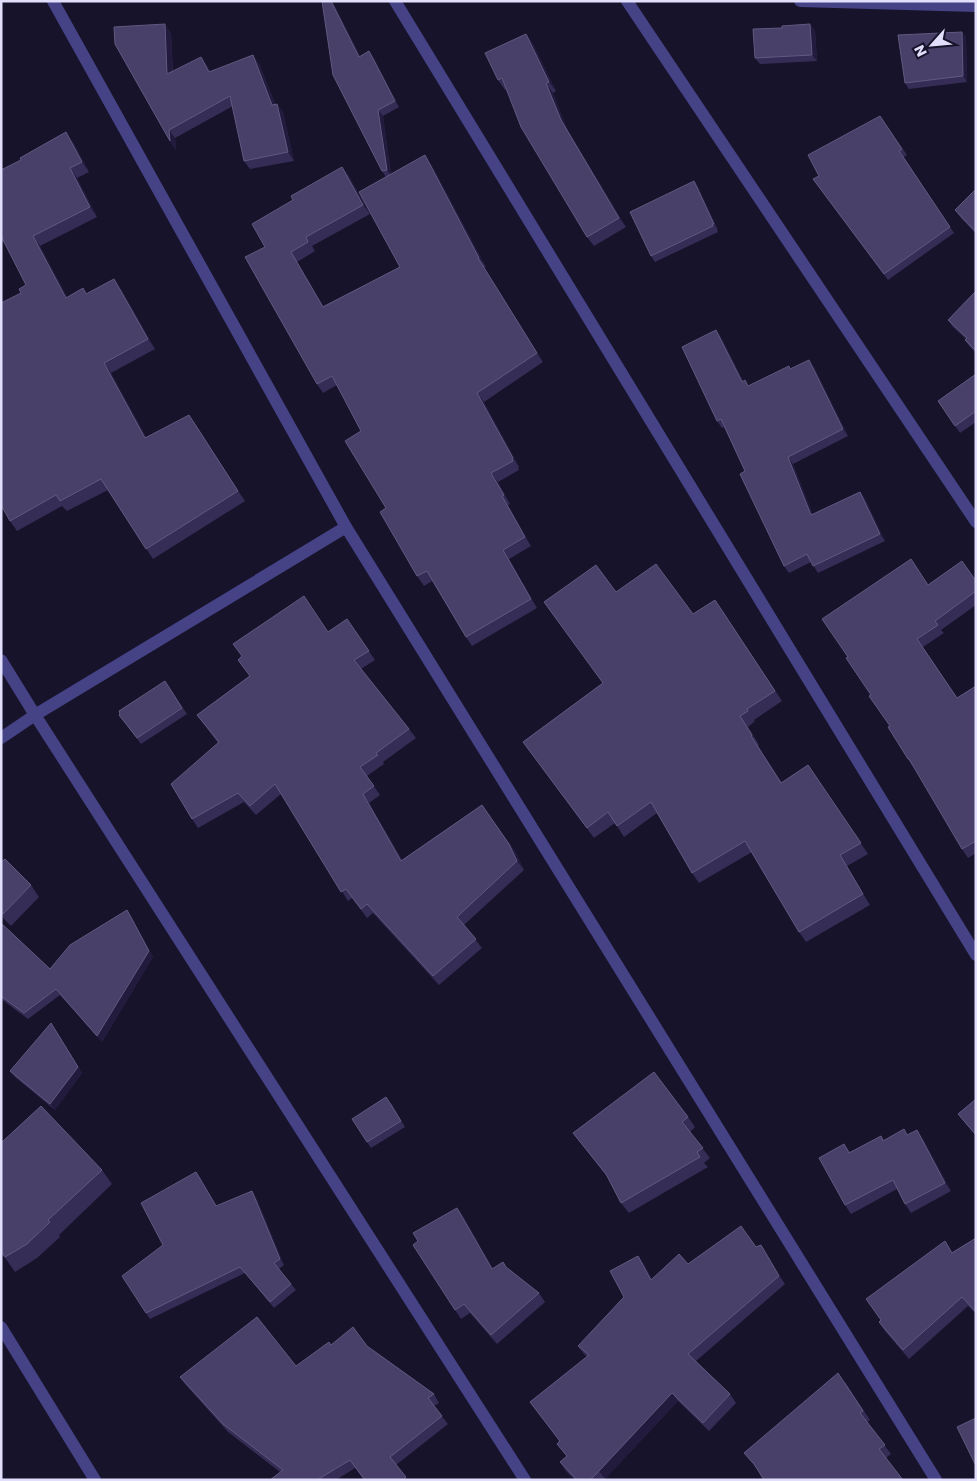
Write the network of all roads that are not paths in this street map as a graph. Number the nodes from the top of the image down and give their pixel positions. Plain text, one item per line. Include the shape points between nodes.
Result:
1 (53, 1) edge
2 (395, 1) edge
3 (627, 1) edge
4 (800, 1) edge
5 (976, 6) edge
6 (976, 522) edge
7 (346, 527) junction
8 (1, 660) edge
9 (35, 715) junction
10 (1, 738) edge
11 (976, 954) edge
12 (1, 1327) edge
13 (95, 1480) edge
14 (525, 1480) edge
15 (936, 1480) edge

1 - 7 street
2 - 11 street
3 - 6 street
4 - 5 street
7 - 9 street
7 - 15 street
8 - 9 street
9 - 10 street
9 - 14 street
12 - 13 street

